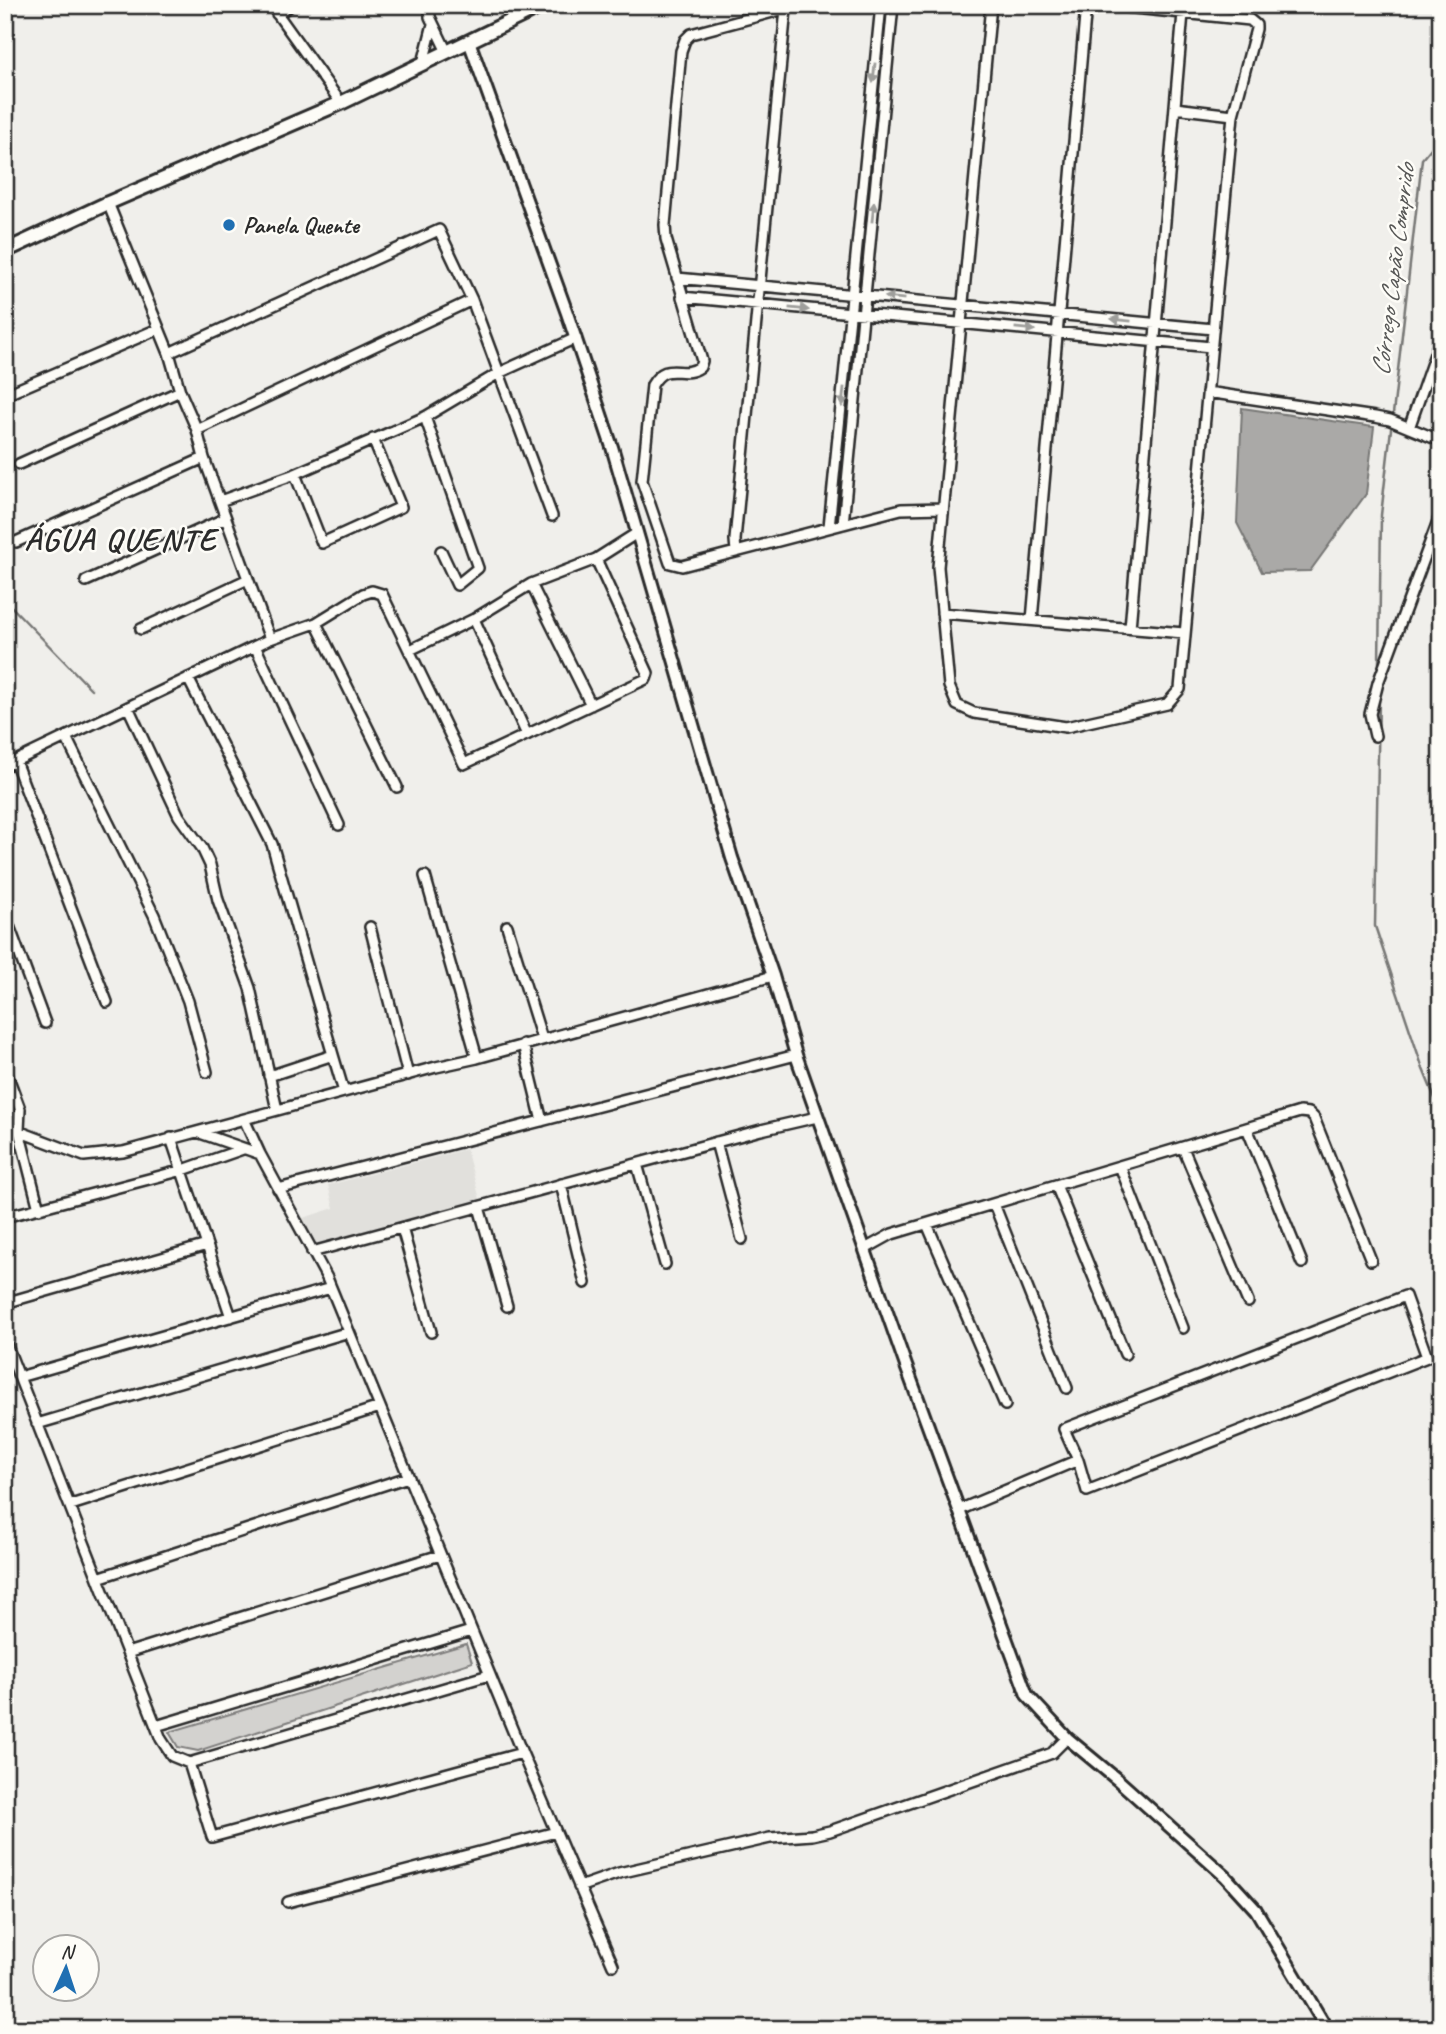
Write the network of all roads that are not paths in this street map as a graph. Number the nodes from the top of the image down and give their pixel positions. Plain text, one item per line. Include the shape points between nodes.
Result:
1 (271, 5) edge
2 (291, 5) edge
3 (430, 5) edge
4 (544, 5) edge
5 (799, 5) edge
6 (881, 5) edge
7 (893, 5) edge
8 (990, 5) edge
9 (1086, 5) edge
10 (1105, 5) edge
11 (786, 9) junction
12 (1183, 13) junction
13 (277, 14) junction
14 (433, 24) junction
15 (469, 41) junction
16 (447, 52) junction
17 (423, 63) junction
18 (341, 103) junction
19 (1175, 108) junction
20 (1233, 115) junction
21 (108, 203) junction
22 (5, 251) edge
23 (677, 278) junction
24 (758, 286) junction
25 (853, 295) junction
26 (865, 295) junction
27 (682, 297) junction
28 (472, 300) junction
29 (962, 304) junction
30 (757, 305) junction
31 (863, 313) junction
32 (851, 314) junction
33 (1058, 314) junction
34 (961, 323) junction
35 (1157, 324) junction
36 (158, 329) junction
37 (1213, 329) junction
38 (1056, 332) junction
39 (1441, 337) edge
40 (576, 338) junction
41 (1155, 342) junction
42 (1211, 347) junction
43 (169, 353) junction
44 (499, 373) junction
45 (180, 391) junction
46 (1207, 392) junction
47 (5, 395) edge
48 (425, 417) junction
49 (1409, 428) junction
50 (197, 429) junction
51 (373, 439) junction
52 (1441, 441) edge
53 (204, 458) junction
54 (19, 464) dead end
55 (295, 474) junction
56 (220, 501) junction
57 (943, 508) junction
58 (1441, 513) edge
59 (552, 516) dead end
60 (226, 518) junction
61 (843, 524) junction
62 (829, 527) junction
63 (637, 533) junction
64 (16, 542) dead end
65 (441, 551) dead end
66 (736, 552) junction
67 (596, 559) junction
68 (248, 579) junction
69 (86, 581) dead end
70 (531, 584) junction
71 (942, 612) junction
72 (474, 618) junction
73 (1032, 620) junction
74 (316, 623) junction
75 (1130, 628) junction
76 (141, 629) dead end
77 (1184, 633) junction
78 (270, 639) junction
79 (255, 646) junction
80 (410, 650) junction
81 (188, 678) junction
82 (592, 705) junction
83 (128, 707) junction
84 (527, 735) junction
85 (1374, 736) dead end
86 (66, 737) junction
87 (10, 764) edge
88 (397, 787) dead end
89 (339, 825) dead end
90 (425, 876) dead end
91 (5, 915) edge
92 (507, 926) dead end
93 (370, 927) dead end
94 (773, 976) junction
95 (107, 1002) dead end
96 (45, 1023) dead end
97 (542, 1039) junction
98 (523, 1044) junction
99 (333, 1055) junction
100 (796, 1055) junction
101 (477, 1058) junction
102 (5, 1069) edge
103 (207, 1072) dead end
104 (408, 1075) junction
105 (269, 1076) junction
106 (344, 1092) junction
107 (277, 1110) junction
108 (817, 1117) junction
109 (244, 1119) junction
110 (541, 1121) junction
111 (5, 1126) edge
112 (1247, 1128) junction
113 (19, 1131) junction
114 (197, 1132) junction
115 (171, 1138) junction
116 (716, 1142) junction
117 (1183, 1147) junction
118 (243, 1149) junction
119 (260, 1154) junction
120 (637, 1164) junction
121 (1120, 1166) junction
122 (183, 1170) junction
123 (561, 1184) junction
124 (1056, 1185) junction
125 (278, 1189) junction
126 (994, 1204) junction
127 (479, 1207) junction
128 (39, 1209) junction
129 (5, 1217) edge
130 (927, 1224) junction
131 (402, 1228) junction
132 (742, 1239) dead end
133 (207, 1245) junction
134 (865, 1249) junction
135 (313, 1252) junction
136 (1371, 1260) dead end
137 (1302, 1263) dead end
138 (665, 1264) dead end
139 (585, 1283) dead end
140 (331, 1288) junction
141 (1248, 1302) dead end
142 (5, 1303) edge
143 (507, 1306) dead end
144 (231, 1317) junction
145 (1183, 1328) dead end
146 (349, 1332) junction
147 (431, 1332) dead end
148 (5, 1341) edge
149 (1125, 1354) dead end
150 (19, 1377) junction
151 (1067, 1388) dead end
152 (1005, 1405) dead end
153 (380, 1407) junction
154 (37, 1424) junction
155 (1078, 1460) junction
156 (408, 1477) junction
157 (71, 1505) junction
158 (959, 1510) junction
159 (440, 1555) junction
160 (98, 1578) junction
161 (471, 1631) junction
162 (127, 1653) junction
163 (489, 1675) junction
164 (156, 1726) junction
165 (1067, 1738) junction
166 (522, 1753) junction
167 (189, 1763) junction
168 (556, 1832) junction
169 (579, 1887) junction
170 (288, 1902) dead end
171 (613, 1965) dead end
172 (1327, 2029) edge

1 - 13 street
2 - 13 street
3 - 14 street
4 - 15 main road
5 - 11 street
6 -> 25 street
26 -> 7 street
8 - 29 street
9 - 33 street
10 - 12 street
11 - 23 street via 691,34 685,40 665,225
11 - 24 street
12 - 19 street
12 - 20 street via 1250,20 1256,25
13 - 18 street
14 - 16 street
14 - 17 street
15 - 16 main road
15 - 40 street
16 - 17 main road
17 - 18 main road
18 - 21 main road
19 - 20 street
19 - 35 street
20 - 37 street
21 - 22 main road
21 - 36 street
23 - 24 street
23 - 27 street
24 - 25 street
24 - 30 street
25 - 26 street
25 - 32 street
29 -> 26 street
26 - 31 street
27 - 30 street
27 - 66 street via 701,367 694,372 668,370 652,385 642,481 670,563 682,566
28 - 43 street via 439,230
28 - 44 street
28 - 50 street
29 - 33 street
29 - 34 street
30 -> 32 street
30 - 66 street
31 - 32 street
31 - 34 street
31 - 61 street
32 -> 62 street
35 -> 33 street
33 - 38 street
34 -> 38 street
34 - 57 street
35 - 37 street
35 - 41 street
36 - 43 street
36 - 47 street
37 - 42 street
38 - 41 street
38 - 73 street
39 - 49 street
40 - 44 street
40 - 63 street
41 - 42 street
41 - 75 street
42 - 46 street
43 - 45 street
44 - 48 street
44 - 59 street
45 - 50 street
45 - 54 street
46 - 49 street via 1376,417
46 - 77 street
48 - 51 street
48 - 65 street via 478,568 457,585
49 - 52 street
50 - 53 street
51 - 55 street
51 - 55 street via 401,507 322,543
53 - 56 street
53 - 64 street
55 - 56 street
56 - 60 street
57 - 61 street via 901,509
57 - 71 street via 938,567
58 - 85 street via 1378,683 1370,714
60 - 68 street
60 - 69 street
61 - 62 street
62 - 66 street
63 - 67 street
63 - 94 street via 732,858
67 - 70 street
67 - 82 street via 649,673 646,679
68 - 76 street
68 - 78 street
70 - 72 street
70 - 82 street
71 - 73 street
71 - 77 street via 949,686 957,705 974,713 1066,727 1174,699 1180,689
72 - 80 street
72 - 84 street
73 - 75 street
74 - 78 street
74 - 80 street via 363,594 377,592 383,594
74 - 88 street
75 - 77 street
78 - 79 street
79 - 81 street
79 - 89 street
80 - 84 street via 464,764
81 - 83 street
81 - 99 street via 272,844
82 - 84 street
83 - 86 street
83 - 105 street via 178,816 210,865 250,988
86 - 87 street
86 - 103 street via 154,915 188,1002
87 - 95 street
90 - 101 street
91 - 96 street
92 - 97 street
93 - 104 street
94 - 97 street
94 - 100 street
97 - 98 street
98 - 101 street
98 - 110 street
99 - 105 street
99 - 106 street
100 - 108 street
100 - 110 street
101 - 104 street
102 - 113 street via 20,1109
104 - 106 street
105 - 107 street
106 - 107 street
107 - 109 street
108 - 116 street
108 - 134 street
109 - 114 street
109 - 119 street
110 - 125 street
111 - 113 street
112 - 117 street
112 - 136 street via 1300,1112 1314,1118
112 - 137 street
113 - 115 street via 84,1156 124,1152
113 - 128 street
114 - 115 street
114 - 118 street
115 - 122 street
116 - 120 street
116 - 132 street
117 - 121 street
117 - 141 street
118 - 119 street
118 - 122 street
119 - 125 street
120 - 123 street
120 - 138 street
121 - 124 street
121 - 145 street
122 - 128 street
122 - 133 street
123 - 127 street
123 - 139 street
124 - 126 street
124 - 149 street
125 - 135 street
126 - 130 street
126 - 151 street
127 - 131 street
127 - 143 street
128 - 129 street
130 - 134 street via 892,1234
130 - 152 street
131 - 135 street
131 - 147 street
133 - 142 street
133 - 144 street
134 - 158 street
135 - 140 street
140 - 144 street
140 - 146 street
144 - 150 street
146 - 153 street
146 - 154 street
148 - 150 street
150 - 154 street
153 - 156 street
153 - 157 street
154 - 157 street
155 - 155 street via 1064,1429 1405,1296 1427,1357 1087,1491
155 - 158 street
156 - 159 street
156 - 160 street
157 - 160 street
158 - 165 street via 1027,1695
159 - 161 street
159 - 162 street
160 - 162 street
161 - 163 street
161 - 164 street
162 - 164 street
163 - 166 street
163 - 167 street
164 - 167 street via 172,1756
165 - 169 street via 1052,1753 830,1831 770,1838 619,1873
165 - 172 street via 1225,1876 1256,1910
166 - 167 street via 212,1837
166 - 168 street
168 - 169 street
168 - 170 street
169 - 171 street

